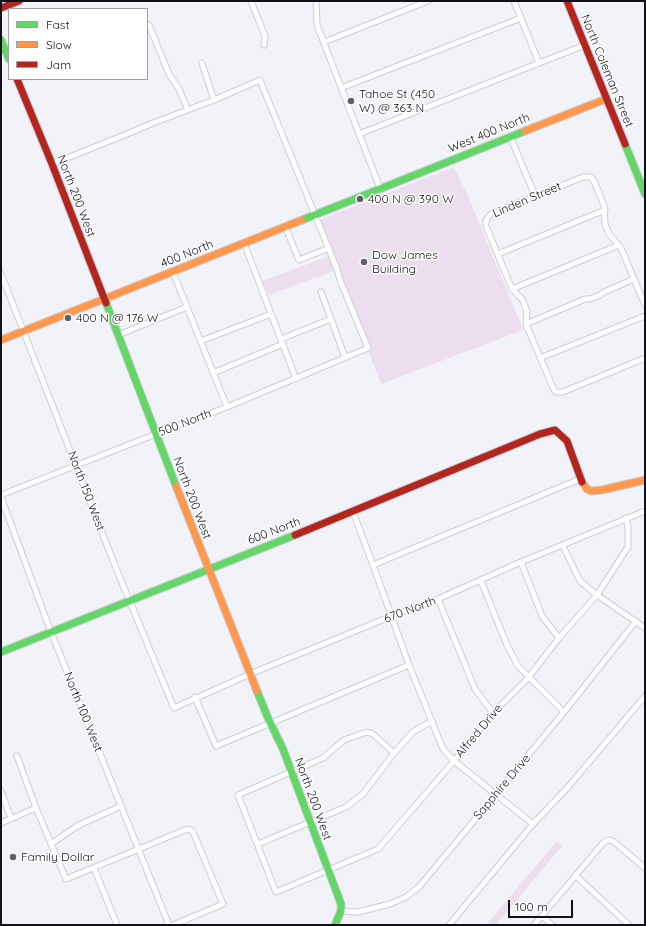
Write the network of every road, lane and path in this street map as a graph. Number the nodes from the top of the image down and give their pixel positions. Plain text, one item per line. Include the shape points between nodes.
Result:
1 (19, 1) edge
2 (251, 1) edge
3 (316, 1) edge
4 (428, 1) edge
5 (514, 1) edge
6 (567, 1) edge
7 (1, 8) edge
8 (521, 18) junction
9 (148, 26) edge
10 (1, 40) edge
11 (324, 42) junction
12 (264, 45) dead end
13 (585, 45) junction
14 (8, 58) edge
15 (202, 63) dead end
16 (539, 63) junction
17 (17, 80) edge
18 (341, 88) junction
19 (606, 99) junction
20 (214, 100) junction
21 (188, 110) junction
22 (359, 134) junction
23 (510, 136) junction
24 (52, 164) junction
25 (380, 188) junction
26 (645, 194) edge
27 (535, 196) junction
28 (605, 210) junction
29 (315, 214) junction
30 (285, 226) junction
31 (244, 243) junction
32 (619, 245) junction
33 (329, 248) junction
34 (498, 254) junction
35 (173, 272) junction
36 (1, 274) edge
37 (634, 279) junction
38 (512, 289) junction
39 (321, 292) dead end
40 (104, 300) junction
41 (645, 305) edge
42 (187, 307) junction
43 (271, 314) junction
44 (645, 316) edge
45 (331, 319) junction
46 (526, 324) junction
47 (23, 331) junction
48 (118, 335) junction
49 (1, 340) edge
50 (201, 341) junction
51 (282, 341) junction
52 (345, 357) junction
53 (540, 358) junction
54 (645, 358) edge
55 (213, 373) junction
56 (296, 379) junction
57 (227, 407) junction
58 (156, 434) junction
59 (77, 466) junction
60 (580, 478) junction
61 (645, 480) edge
62 (1, 496) edge
63 (645, 511) edge
64 (353, 512) junction
65 (626, 518) junction
66 (563, 546) junction
67 (521, 562) junction
68 (373, 565) junction
69 (208, 569) junction
70 (481, 581) junction
71 (597, 595) junction
72 (438, 599) junction
73 (130, 601) junction
74 (392, 616) junction
75 (636, 621) junction
76 (645, 628) edge
77 (51, 632) junction
78 (559, 638) junction
79 (1, 652) edge
80 (409, 665) junction
81 (250, 674) junction
82 (528, 678) junction
83 (645, 696) edge
84 (195, 698) junction
85 (174, 708) joint
86 (564, 712) junction
87 (493, 713) junction
88 (432, 721) junction
89 (270, 722) junction
90 (394, 753) junction
91 (17, 756) dead end
92 (454, 761) junction
93 (291, 772) junction
94 (1, 791) edge
95 (495, 794) junction
96 (121, 806) junction
97 (36, 808) junction
98 (12, 818) junction
99 (310, 822) junction
100 (1, 823) edge
101 (533, 824) junction
102 (51, 844) junction
103 (258, 844) junction
104 (139, 849) junction
105 (94, 868) junction
106 (645, 868) edge
107 (328, 870) junction
108 (576, 876) junction
109 (341, 911) junction
110 (542, 916) junction
111 (117, 925) edge
112 (169, 925) edge
113 (173, 925) edge
114 (335, 925) edge
115 (450, 925) edge
116 (534, 925) edge
117 (552, 925) edge
118 (629, 925) edge

1 - 7 street
2 - 12 street via 265,36
3 - 11 street via 317,25
4 - 11 street
5 - 8 street
6 - 13 street, North Coleman Street
8 - 16 street
8 - 18 street
9 - 21 street
10 - 14 street
11 - 18 street
13 - 16 street
13 - 19 street, North Coleman Street
15 - 20 street
16 - 22 street
17 - 24 street, North 200 West
18 - 22 street
19 - 23 street, West 400 North
19 - 26 street, North Coleman Street
20 - 21 street
20 - 29 street via 260,80
21 - 24 street
22 - 25 street
23 - 25 street, West 400 North
23 - 27 street
24 - 40 street, North 200 West
25 - 29 street, 400 North
27 - 28 street, Linden Street via 583,177 591,177
27 - 34 street, Linden Street via 487,217 486,226
28 - 32 street via 605,224
28 - 34 street
29 - 30 street, 400 North
29 - 33 street
30 - 31 street, 400 North
30 - 33 street via 299,260
31 - 35 street, 400 North
31 - 43 street
32 - 37 street
32 - 38 street
33 - 52 street, 500 North via 368,348
34 - 38 street, Linden Street
35 - 40 street, 400 North
35 - 42 street
36 - 47 street, North 150 West
37 - 41 street
37 - 46 street
38 - 46 street, Linden Street via 522,299 527,311
39 - 45 street
40 - 47 street, 400 North
40 - 48 street, North 200 West
42 - 48 street
42 - 50 street
43 - 50 street
43 - 51 street
44 - 53 street
45 - 51 street
45 - 52 street
46 - 53 street, Linden Street
47 - 49 street, 400 North
47 - 59 street, North 150 West
48 - 58 street, North 200 West
50 - 55 street
51 - 55 street
51 - 56 street
52 - 56 street, 500 North
53 - 54 street, Linden Street via 552,387 556,392 563,392
55 - 57 street
56 - 57 street, 500 North
57 - 58 street, 500 North
58 - 59 street, 500 North
58 - 69 street, North 200 West
59 - 62 street, 500 North
59 - 73 street, North 150 West
60 - 61 street via 591,491
60 - 64 street, 600 North via 567,440 555,430
60 - 68 street
62 - 77 street, North 100 West
63 - 65 street, 670 North
64 - 68 street
64 - 69 street, 600 North
65 - 66 street, 670 North
65 - 71 street, Alfred Drive via 628,547
66 - 67 street, 670 North
66 - 71 street via 580,581
67 - 70 street, 670 North
67 - 78 street via 542,616
68 - 74 street
69 - 73 street, 600 North
69 - 81 street, North 200 West
70 - 72 street, 670 North
70 - 82 street via 507,645
71 - 75 street
71 - 78 street, Alfred Drive
72 - 74 street, 670 North
72 - 87 street via 475,689
73 - 77 street, 600 North
73 - 85 street, North 150 West
74 - 80 street
74 - 81 street, 670 North
75 - 76 street
75 - 86 street, Sapphire Drive
77 - 79 street, 600 North
77 - 96 street, North 100 West
78 - 82 street, Alfred Drive
80 - 88 street
80 - 89 street
81 - 84 street, 670 North
81 - 89 street, North 200 West
82 - 86 street
82 - 87 street, Alfred Drive
83 - 101 street via 566,790
84 - 85 street, 670 North
84 - 89 street via 216,746
86 - 95 street, Sapphire Drive
87 - 92 street, Alfred Drive
88 - 90 street via 413,732
88 - 92 street via 443,749
89 - 93 street, North 200 West
90 - 93 street via 373,734 367,732 344,740 323,758
90 - 99 street via 363,794 346,807
91 - 97 street
92 - 95 street
92 - 107 street, Alfred Drive via 378,848
93 - 99 street, North 200 West
93 - 103 street via 238,795
94 - 98 street
95 - 101 street
95 - 109 street, Sapphire Drive via 419,887 406,897 374,909 358,912
96 - 102 street via 77,826
96 - 104 street, North 100 West
97 - 98 street
97 - 102 street
98 - 100 street
99 - 103 street
99 - 107 street, North 200 West
101 - 115 street
102 - 105 street via 66,879
103 - 107 street, Alfred Drive via 276,892
104 - 105 street
104 - 112 street, North 100 West
104 - 113 street via 185,830 193,832 223,904
105 - 111 street
106 - 108 street via 613,841 608,840 603,842
107 - 109 street, North 200 West via 341,904
108 - 110 street
108 - 118 street
109 - 114 street
110 - 116 street
110 - 117 street

